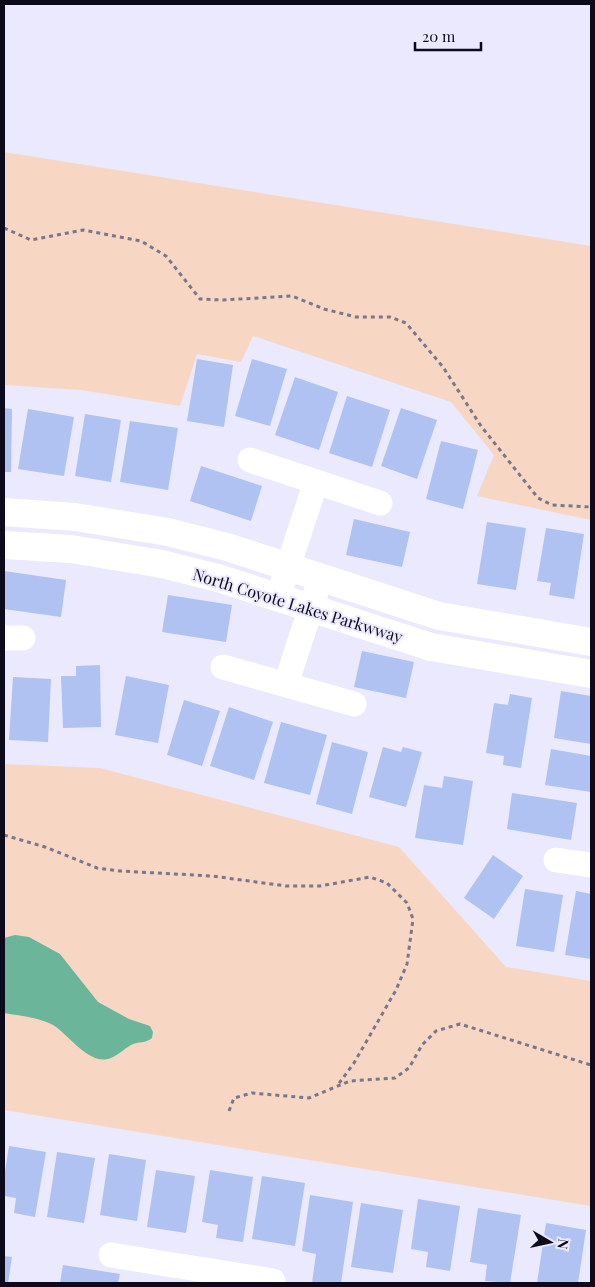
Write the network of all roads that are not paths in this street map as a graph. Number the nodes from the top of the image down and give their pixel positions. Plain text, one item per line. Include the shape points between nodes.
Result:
1 (250, 460) dead end
2 (316, 482) junction
3 (380, 503) dead end
4 (4, 512) edge
5 (4, 544) edge
6 (289, 567) junction
7 (321, 577) junction
8 (278, 597) junction
9 (311, 608) junction
10 (591, 642) edge
11 (224, 667) dead end
12 (591, 674) edge
13 (286, 684) junction
14 (354, 704) dead end
15 (556, 860) dead end
16 (591, 865) edge
17 (111, 1255) dead end
18 (188, 1276) edge
19 (273, 1281) dead end

1 - 2 street
2 - 3 street
2 - 6 street
4 - 6 street, North Coyote Lakes Parkwway via 75,517 144,527 227,547
5 - 8 street, North Coyote Lakes Parkwway via 72,549 138,559 218,578
6 - 7 street, North Coyote Lakes Parkwway
6 - 8 street
7 - 9 street
7 - 10 street, North Coyote Lakes Parkwway via 439,616
8 - 9 street, North Coyote Lakes Parkwway
9 - 12 street, North Coyote Lakes Parkwway via 431,647
9 - 13 street
11 - 13 street
13 - 14 street
15 - 16 street
17 - 18 street
18 - 19 street

